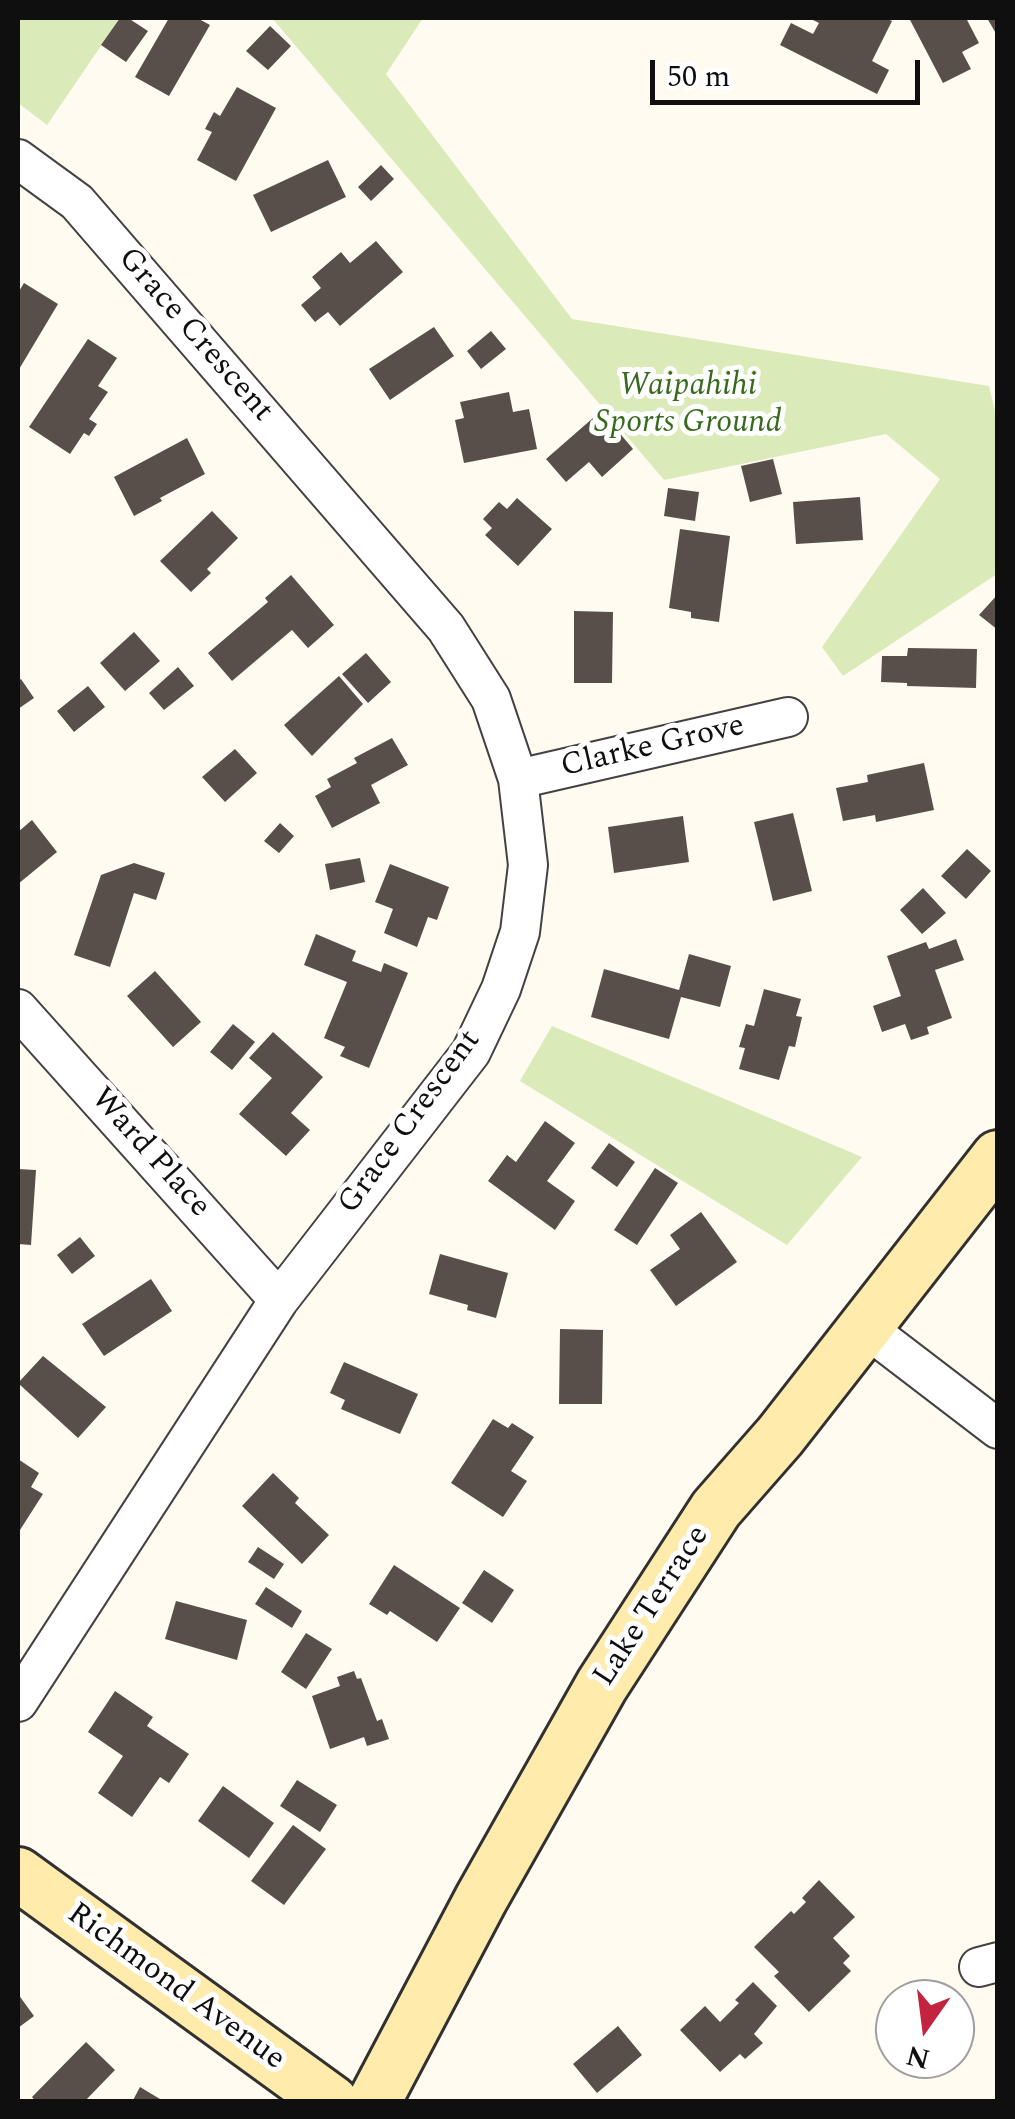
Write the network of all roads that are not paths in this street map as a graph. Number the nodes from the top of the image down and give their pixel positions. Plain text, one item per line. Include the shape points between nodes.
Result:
1 (18, 159) edge
2 (788, 717) dead end
3 (518, 779) junction
4 (18, 1009) edge
5 (998, 1157) edge
6 (279, 1300) junction
7 (866, 1328) junction
8 (998, 1428) edge
9 (18, 1702) edge
10 (18, 1874) edge
11 (332, 2102) edge
12 (374, 2102) edge

1 - 3 street, Grace Crescent via 77,202 446,628 490,699
2 - 3 street, Clarke Grove
3 - 6 street, Grace Crescent via 528,865 520,932 501,989 471,1052
4 - 6 street, Ward Place
5 - 7 main road, Lake Terrace
6 - 9 street, Grace Crescent
7 - 8 street
7 - 12 main road, Lake Terrace via 716,1509 616,1662
10 - 11 main road, Richmond Avenue

